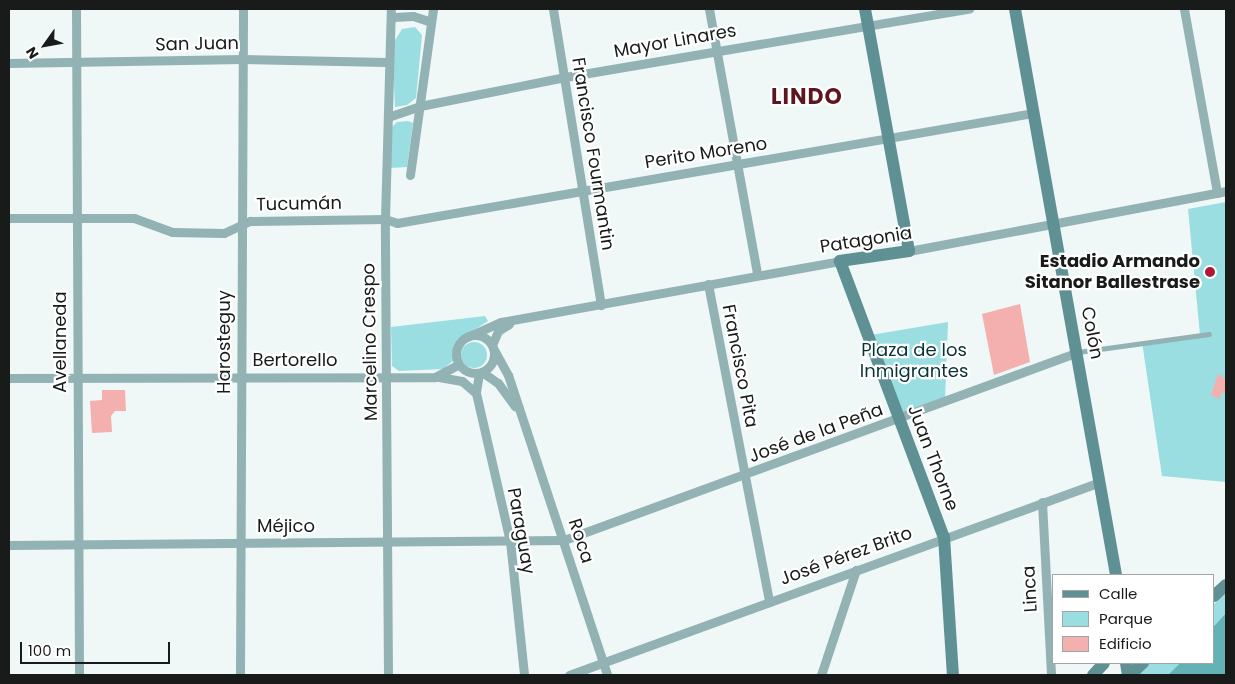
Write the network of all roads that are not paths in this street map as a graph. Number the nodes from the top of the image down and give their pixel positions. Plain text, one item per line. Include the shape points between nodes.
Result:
1 (76, 9) edge
2 (243, 9) edge
3 (433, 9) edge
4 (553, 9) edge
5 (709, 9) edge
6 (864, 9) edge
7 (970, 9) edge
8 (1015, 9) edge
9 (1184, 9) edge
10 (392, 13) edge
11 (430, 22) junction
12 (868, 27) junction
13 (716, 50) junction
14 (243, 59) junction
15 (76, 62) junction
16 (386, 62) junction
17 (9, 63) edge
18 (565, 77) junction
19 (420, 106) junction
20 (1033, 113) junction
21 (388, 117) junction
22 (888, 138) junction
23 (737, 165) junction
24 (410, 175) dead end
25 (583, 190) junction
26 (1226, 191) edge
27 (1217, 193) junction
28 (75, 216) junction
29 (9, 218) edge
30 (385, 218) junction
31 (241, 223) junction
32 (1053, 224) junction
33 (909, 251) junction
34 (840, 261) junction
35 (758, 274) junction
36 (708, 284) junction
37 (601, 305) junction
38 (511, 322) junction
39 (1209, 334) dead end
40 (466, 337) junction
41 (492, 347) junction
42 (1078, 352) junction
43 (459, 364) junction
44 (481, 373) junction
45 (387, 376) junction
46 (76, 377) junction
47 (240, 377) junction
48 (435, 377) junction
49 (9, 378) edge
50 (476, 393) junction
51 (521, 417) junction
52 (899, 420) junction
53 (744, 477) junction
54 (1100, 482) junction
55 (1042, 502) junction
56 (944, 537) junction
57 (564, 540) junction
58 (510, 541) junction
59 (388, 542) junction
60 (239, 543) junction
61 (9, 544) edge
62 (77, 544) junction
63 (856, 570) junction
64 (1116, 574) edge
65 (1226, 585) edge
66 (1215, 595) edge
67 (769, 602) junction
68 (603, 663) junction
69 (1142, 664) edge
70 (79, 675) edge
71 (240, 675) edge
72 (388, 675) edge
73 (524, 675) edge
74 (569, 675) edge
75 (607, 675) edge
76 (820, 675) edge
77 (953, 675) edge
78 (1051, 675) edge
79 (1129, 675) edge

1 - 15 street, Avellaneda
2 - 14 street, Harosteguy
3 - 11 street
4 - 18 street, Francisco Fourmantin
5 - 13 street
6 - 12 street
7 - 12 street, Mayor Linares
8 - 20 street, Colón
9 - 27 street
10 - 11 street
10 - 16 street, Marcelino Crespo
11 - 19 street
12 - 13 street, Mayor Linares
12 - 22 street
13 - 18 street, Mayor Linares
13 - 23 street
14 - 15 street, San Juan
14 - 16 street, San Juan
14 - 31 street, Harosteguy
15 - 17 street, San Juan
15 - 28 street, Avellaneda
16 - 21 street, Marcelino Crespo
18 - 19 street, Mayor Linares
18 - 25 street, Francisco Fourmantin
19 - 21 street, Mayor Linares
19 - 24 street
20 - 22 street, Perito Moreno
20 - 32 street, Colón
21 - 30 street, Marcelino Crespo
22 - 23 street, Perito Moreno
22 - 33 street
23 - 25 street, Perito Moreno
23 - 35 street
25 - 30 street, Perito Moreno via 397,223
25 - 37 street, Francisco Fourmantin
26 - 27 street, Patagonia
27 - 32 street, Patagonia
28 - 29 street, Tucumán
28 - 31 street, Tucumán via 134,218 172,232 224,233
28 - 46 street, Avellaneda
30 - 31 street, Tucumán
30 - 45 street, Marcelino Crespo
31 - 47 street, Harosteguy
32 - 33 street, Patagonia
32 - 42 street, Colón
33 - 34 street, Patagonia
34 - 35 street, Patagonia
34 - 52 street, Juan Thorne
35 - 36 street, Patagonia
36 - 37 street, Patagonia
36 - 53 street, Francisco Pita
37 - 38 street, Patagonia
38 - 40 street, Patagonia via 486,326
38 - 41 street via 498,331
39 - 42 lane
40 - 41 street via 479,336
40 - 43 street via 458,346
41 - 44 street via 493,360
41 - 51 street via 508,375
42 - 52 street, José de la Peña
42 - 54 street, Colón
43 - 44 street via 468,372
43 - 48 street, Bertorello
44 - 50 street, Paraguay
44 - 51 street via 498,383
45 - 47 street, Bertorello
45 - 48 street, Bertorello
45 - 59 street, Marcelino Crespo
46 - 47 street, Bertorello
46 - 49 street, Bertorello
46 - 62 street, Avellaneda
47 - 60 street, Harosteguy
48 - 50 street via 462,381
50 - 58 street, Paraguay
51 - 57 street, Roca
52 - 53 street, José de la Peña
52 - 56 street, Juan Thorne
53 - 57 street, José de la Peña
53 - 67 street, Francisco Pita
54 - 55 street, José Pérez Brito
54 - 64 street, Colón
55 - 56 street, José Pérez Brito
55 - 78 street, Linca
56 - 63 street, José Pérez Brito
56 - 77 street, Juan Thorne
57 - 58 street, Méjico
57 - 68 street, Roca
58 - 59 street, Méjico
58 - 73 street, Paraguay
59 - 60 street, Méjico
59 - 72 street, Marcelino Crespo
60 - 62 street, Méjico
60 - 71 street, Harosteguy
61 - 62 street, Méjico
62 - 70 street, Avellaneda
63 - 67 street, José Pérez Brito
63 - 76 street
65 - 66 street
67 - 68 street, José Pérez Brito
68 - 74 street, José Pérez Brito
68 - 75 street, Roca
69 - 79 street

